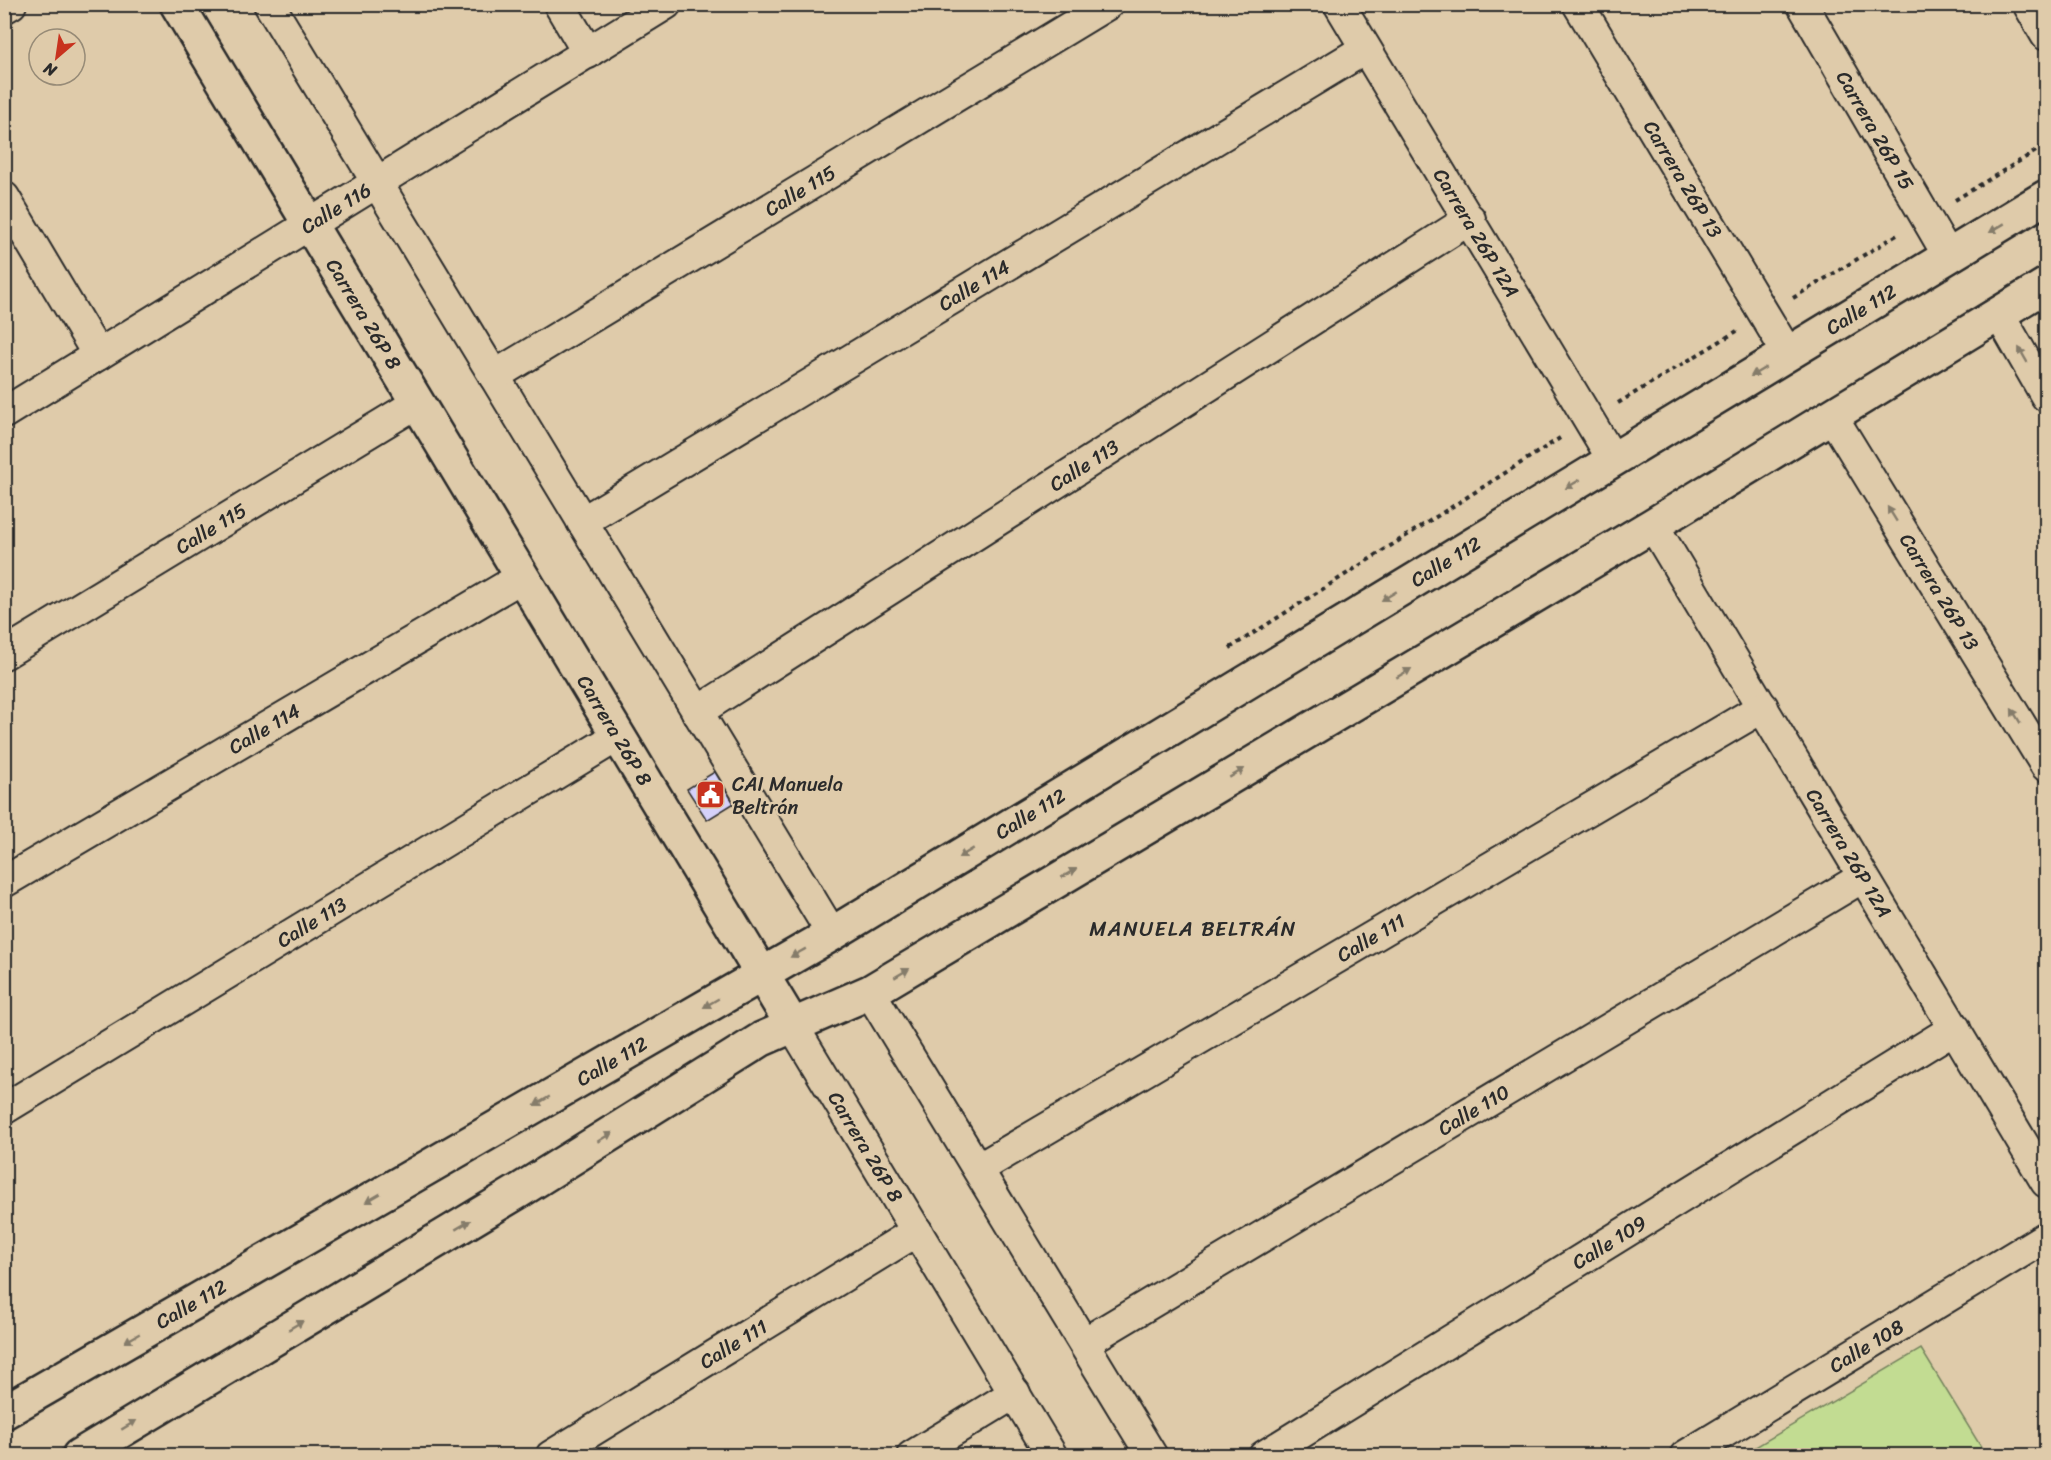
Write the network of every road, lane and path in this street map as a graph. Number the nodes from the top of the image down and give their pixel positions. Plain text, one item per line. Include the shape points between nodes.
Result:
1 (10, 4) edge
2 (177, 4) edge
3 (269, 4) edge
4 (559, 4) edge
5 (666, 4) edge
6 (1108, 4) edge
7 (1340, 4) edge
8 (1578, 4) edge
9 (1802, 4) edge
10 (2028, 4) edge
11 (4, 8) edge
12 (2046, 35) edge
13 (1365, 49) junction
14 (588, 53) junction
15 (2046, 145) edge
16 (377, 183) junction
17 (4, 197) edge
18 (2046, 197) edge
19 (1926, 218) junction
20 (1470, 219) junction
21 (310, 225) junction
22 (1949, 256) junction
23 (2046, 285) edge
24 (1999, 314) junction
25 (1764, 315) junction
26 (1788, 354) junction
27 (98, 355) junction
28 (494, 376) junction
29 (2046, 396) edge
30 (417, 403) junction
31 (4, 413) edge
32 (1832, 416) junction
33 (1589, 420) junction
34 (1613, 460) junction
35 (582, 522) junction
36 (1653, 525) junction
37 (522, 577) junction
38 (1228, 649) dead end
39 (4, 654) edge
40 (1763, 707) junction
41 (697, 712) junction
42 (618, 736) junction
43 (2046, 766) edge
44 (1863, 877) junction
45 (4, 882) edge
46 (832, 934) junction
47 (761, 974) junction
48 (870, 992) junction
49 (793, 1026) junction
50 (1955, 1028) junction
51 (4, 1109) edge
52 (978, 1169) junction
53 (2046, 1182) edge
54 (917, 1231) junction
55 (2046, 1237) edge
56 (1084, 1343) junction
57 (1014, 1393) junction
58 (4, 1412) edge
59 (79, 1455) edge
60 (551, 1455) edge
61 (912, 1455) edge
62 (1053, 1455) edge
63 (1152, 1455) edge
64 (1264, 1455) edge
65 (1685, 1455) edge

1 - 11 street
2 - 21 street, Carrera 26P 8
3 - 16 street
4 - 14 street
5 - 14 street, Calle 116
6 - 28 street, Calle 115
7 - 13 street, Carrera 26P 12A
8 - 25 street, Carrera 26P 13
9 - 19 street, Carrera 26P 15
10 - 12 street
13 - 20 street, Carrera 26P 12A
13 - 35 street, Calle 114
14 - 16 street, Calle 116
15 - 19 path
16 - 21 street, Calle 116
16 - 28 street
17 - 27 street
18 -> 22 street, Calle 112
19 - 22 street, Carrera 26P 15
19 - 25 path
20 - 33 street, Carrera 26P 12A
20 - 41 street, Calle 113
21 - 27 street, Calle 116
21 - 30 street, Carrera 26P 8
22 - 26 street, Calle 112
23 - 24 street
29 -> 24 street
24 - 32 street
25 - 26 street, Carrera 26P 13
25 - 33 path
26 -> 34 street, Calle 112
27 - 31 street, Calle 116
28 - 35 street
30 - 37 street, Carrera 26P 8
30 - 39 street, Calle 115
32 - 36 street
43 -> 32 street, Carrera 26P 13
33 - 34 street, Carrera 26P 12A
33 - 38 path
34 -> 46 street, Calle 112
35 - 41 street
36 - 40 street, Carrera 26P 12A
48 -> 36 street
37 - 42 street, Carrera 26P 8
37 - 45 street, Calle 114
40 - 44 street, Carrera 26P 12A
40 - 52 street, Calle 111
41 - 46 street
42 - 47 street, Carrera 26P 8
42 - 51 street, Calle 113
44 - 50 street, Carrera 26P 12A
44 - 56 street, Calle 110
46 -> 47 street, Calle 112
47 - 49 street, Carrera 26P 8
47 -> 58 street, Calle 112
48 - 49 street
48 - 52 street
49 - 54 street, Carrera 26P 8
59 -> 49 street via 509,1197 762,1039
50 - 53 street, Carrera 26P 12A
50 - 64 street, Calle 109
52 - 56 street
54 - 57 street, Carrera 26P 8
54 - 60 street, Calle 111
55 - 65 street, Calle 108
56 - 63 street
57 - 61 street
57 - 62 street, Carrera 26P 8

